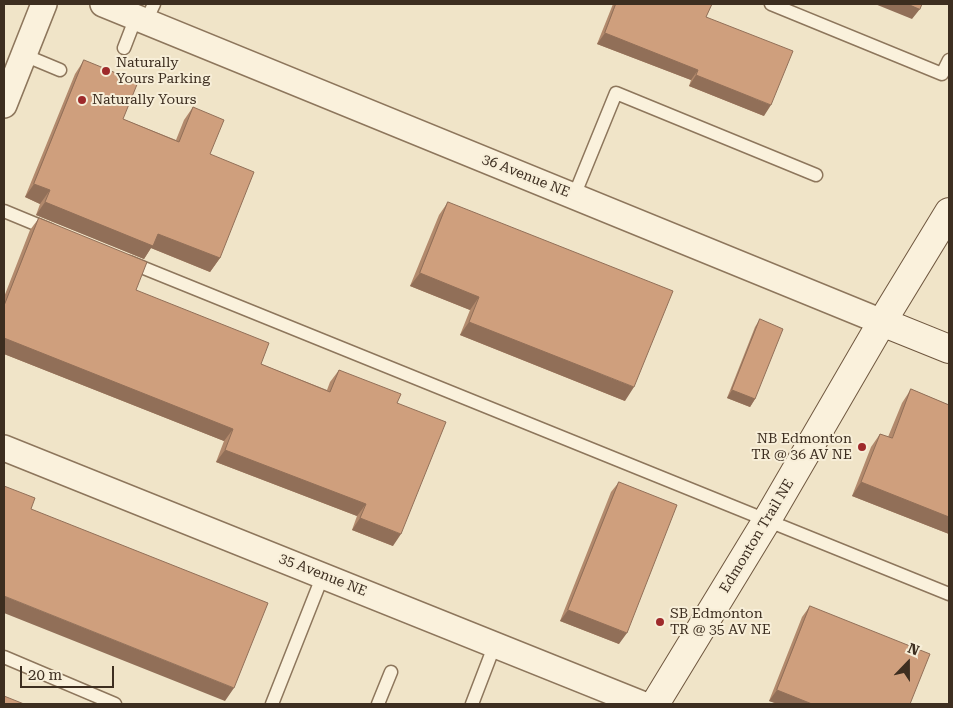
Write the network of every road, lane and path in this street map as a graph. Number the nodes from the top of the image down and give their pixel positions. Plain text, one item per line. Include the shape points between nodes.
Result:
1 (44, 4) edge
2 (103, 4) edge
3 (771, 4) edge
4 (145, 14) edge
5 (124, 48) dead end
6 (24, 55) junction
7 (949, 60) edge
8 (60, 70) dead end
9 (4, 105) edge
10 (816, 175) dead end
11 (574, 196) junction
12 (4, 211) edge
13 (949, 212) edge
14 (59, 234) edge
15 (114, 256) edge
16 (882, 322) junction
17 (949, 348) edge
18 (4, 448) edge
19 (767, 520) junction
20 (323, 576) junction
21 (949, 594) edge
22 (495, 644) junction
23 (4, 657) edge
24 (390, 672) dead end
25 (115, 704) edge
26 (272, 704) edge
27 (378, 704) edge
28 (472, 704) edge
29 (642, 704) edge
30 (655, 704) edge

1 - 6 street
2 - 4 street, 36 Avenue NE
3 - 7 lane via 942,74
4 - 5 lane
4 - 11 street, 36 Avenue NE
6 - 8 lane
6 - 9 street
10 - 11 lane via 616,93
11 - 16 street, 36 Avenue NE
12 - 14 lane
13 - 16 main road, Edmonton Trail NE
15 - 19 lane
16 - 17 main road, 36 Avenue NE
16 - 19 main road, Edmonton Trail NE
18 - 20 street, 35 Avenue NE
19 - 21 lane
19 - 30 main road, Edmonton Trail NE
20 - 22 street, 35 Avenue NE
20 - 26 lane
22 - 28 lane
22 - 29 street, 35 Avenue NE
23 - 25 lane
24 - 27 lane

